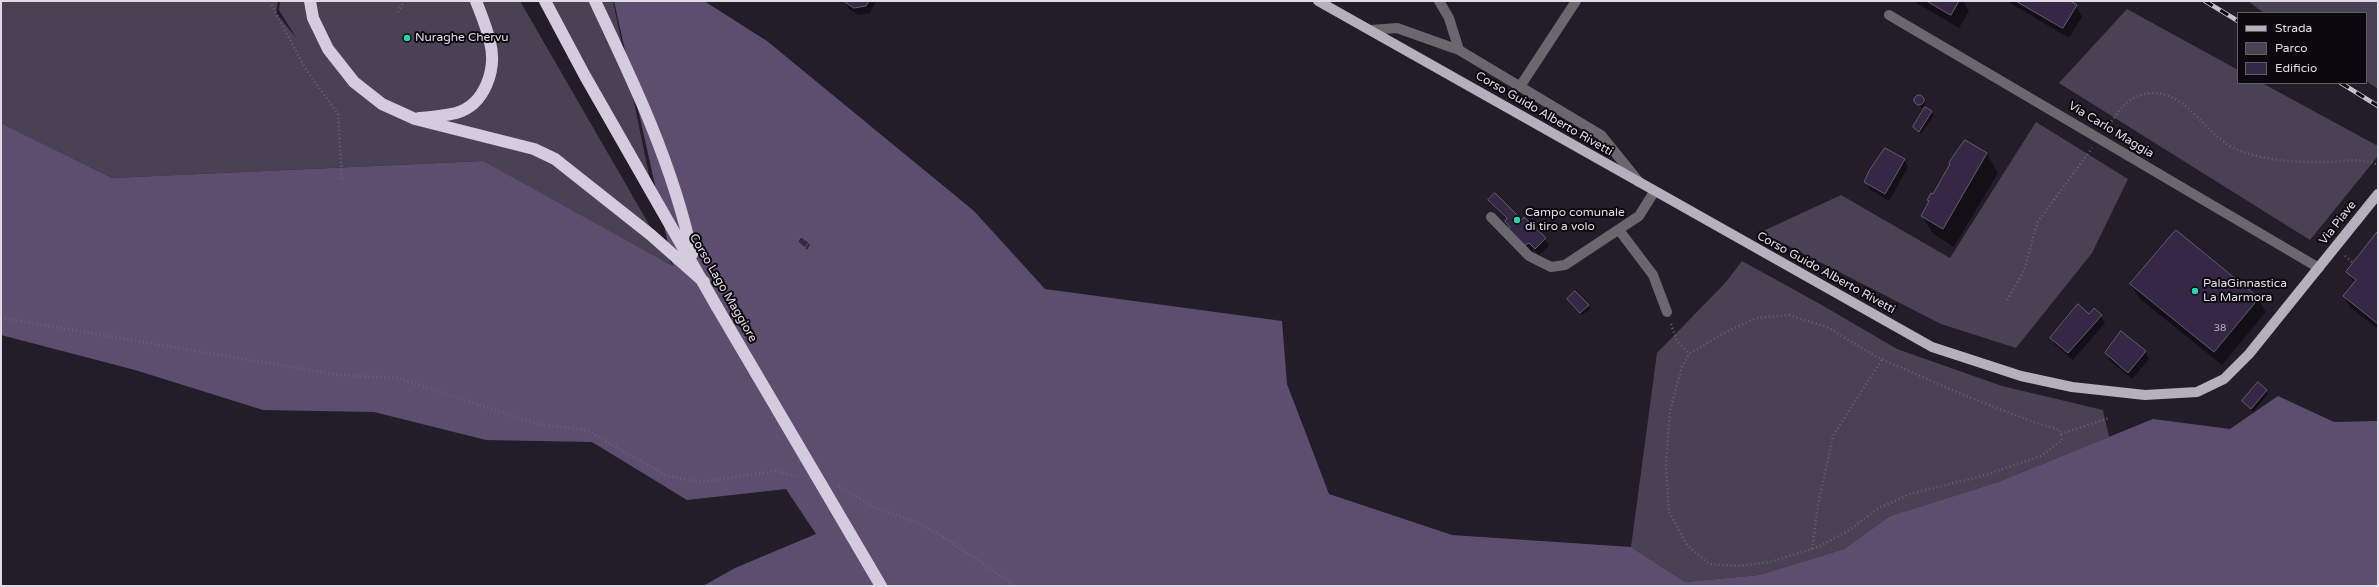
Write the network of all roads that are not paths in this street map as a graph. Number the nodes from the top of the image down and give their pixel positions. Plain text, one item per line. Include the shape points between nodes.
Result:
1 (310, 1) edge
2 (476, 1) edge
3 (544, 1) edge
4 (595, 1) edge
5 (1318, 1) edge
6 (1439, 1) edge
7 (1576, 1) edge
8 (1889, 15) dead end
9 (1371, 30) junction
10 (1459, 50) junction
11 (1521, 85) junction
12 (415, 119) junction
13 (1642, 185) junction
14 (1654, 192) junction
15 (2378, 194) edge
16 (1491, 217) dead end
17 (1619, 230) junction
18 (694, 265) junction
19 (2319, 268) junction
20 (704, 282) junction
21 (1667, 312) road end
22 (881, 586) edge

1 - 12 highway via 313,18 328,49 354,82 382,104
2 - 12 highway via 491,43 491,67 485,90 475,102 457,112
3 - 18 highway, Corso Lago Maggiore
4 - 18 highway via 657,135 682,210
5 - 9 main road, Corso Guido Alberto Rivetti
6 - 10 street via 1449,18
7 - 11 street
8 - 19 street, Via Carlo Maggia
9 - 10 street via 1397,28
9 - 13 main road, Corso Guido Alberto Rivetti
10 - 11 street
11 - 13 street via 1601,135
12 - 20 highway via 534,149 555,159 651,235
13 - 14 main road, Corso Guido Alberto Rivetti
14 - 17 street via 1639,216
14 - 19 main road, Corso Guido Alberto Rivetti via 1932,347 2021,376 2072,387 2145,395 2197,392 2224,379 2249,354
15 - 19 main road, Via Piave
16 - 17 street via 1529,256 1551,267 1565,265
17 - 21 street via 1653,275
18 - 20 highway, Corso Lago Maggiore
20 - 22 highway, Corso Lago Maggiore, bridge

